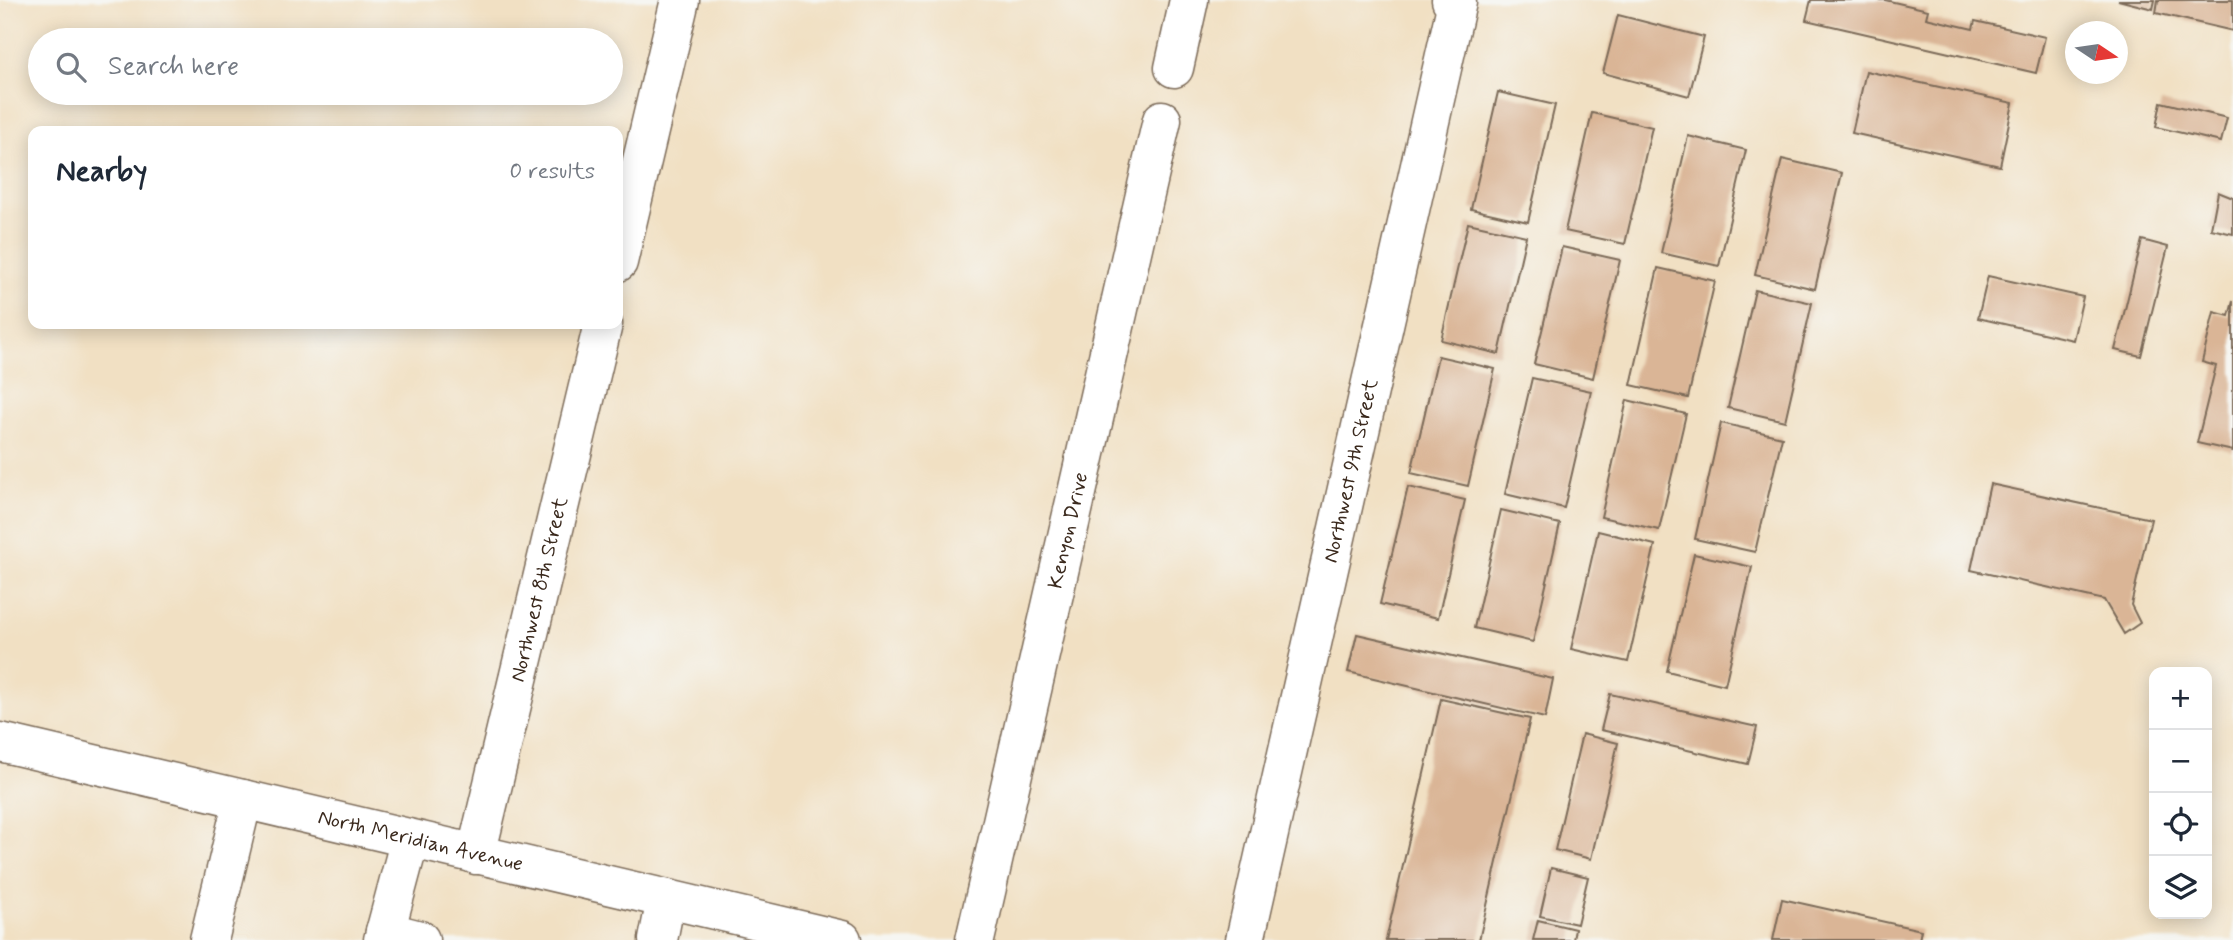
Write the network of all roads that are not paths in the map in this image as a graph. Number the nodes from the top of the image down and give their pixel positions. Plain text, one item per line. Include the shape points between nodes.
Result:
1 (680, 0) edge
2 (1189, 0) edge
3 (1454, 1) edge
4 (1174, 68) dead end
5 (1163, 120) dead end
6 (623, 241) edge
7 (602, 329) edge
8 (0, 742) edge
9 (243, 799) junction
10 (410, 839) junction
11 (477, 855) junction
12 (666, 899) junction
13 (396, 937) edge
14 (209, 940) edge
15 (658, 940) edge
16 (842, 940) edge
17 (975, 940) edge
18 (1245, 940) edge

1 - 6 street
2 - 4 street
3 - 18 street, Northwest 9th Street
5 - 17 street, Kenyon Drive
7 - 11 street, Northwest 8th Street
8 - 9 street, North Meridian Avenue
9 - 10 street, North Meridian Avenue
9 - 14 street
10 - 11 street, North Meridian Avenue
10 - 13 street
11 - 12 street, North Meridian Avenue
12 - 15 street
12 - 16 street, North Meridian Avenue

